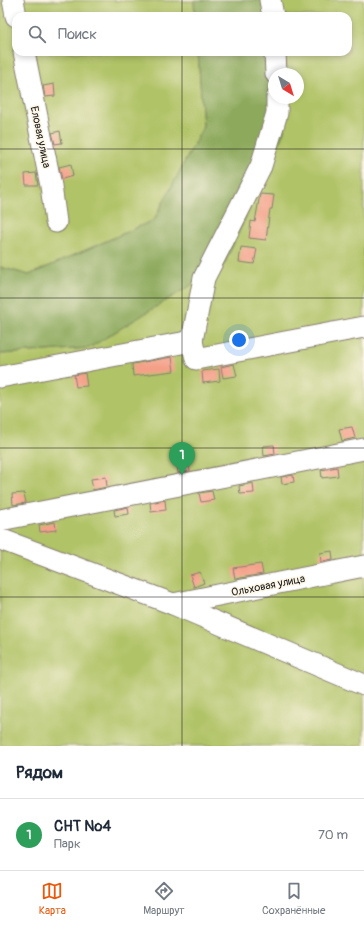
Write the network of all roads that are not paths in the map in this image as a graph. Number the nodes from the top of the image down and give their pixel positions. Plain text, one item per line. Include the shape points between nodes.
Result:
1 (13, 0) edge
2 (270, 0) edge
3 (15, 12) edge
4 (272, 12) edge
5 (25, 56) edge
6 (275, 56) edge
7 (276, 68) edge
8 (276, 104) edge
9 (56, 222) dead end
10 (364, 327) edge
11 (192, 341) junction
12 (0, 377) edge
13 (364, 449) edge
14 (0, 520) edge
15 (0, 540) edge
16 (364, 566) edge
17 (173, 604) junction
18 (364, 685) edge

1 - 3 street
2 - 4 street
5 - 9 street, Еловая улица
6 - 7 street
8 - 11 street via 277,112 261,166 204,278
10 - 11 street via 196,359
11 - 12 street
13 - 14 street
15 - 17 street
16 - 17 street, Ольховая улица
17 - 18 street

